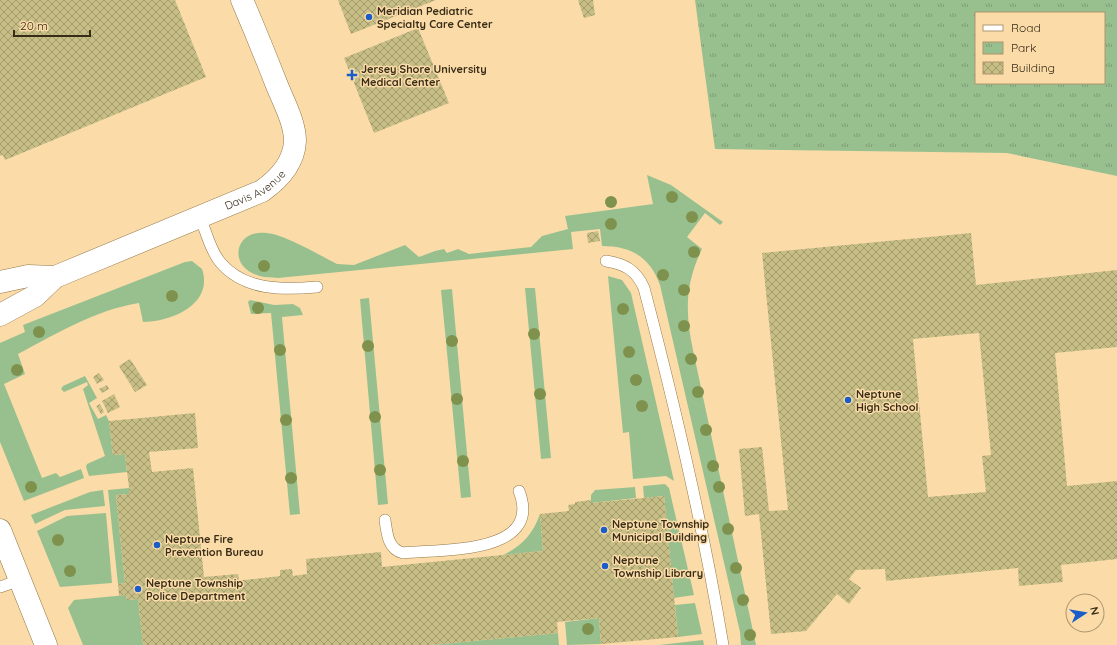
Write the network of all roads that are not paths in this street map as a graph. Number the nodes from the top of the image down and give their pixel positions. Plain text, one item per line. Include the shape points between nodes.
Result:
1 (242, 0) edge
2 (200, 217) junction
3 (606, 261) dead end
4 (55, 277) junction
5 (0, 282) edge
6 (317, 287) dead end
7 (0, 315) edge
8 (519, 491) dead end
9 (385, 520) dead end
10 (0, 530) edge
11 (10, 583) edge
12 (46, 645) edge
13 (723, 645) edge

1 - 2 street, Davis Avenue via 290,116 295,141 292,157 275,182 262,191
2 - 4 street, Davis Avenue
2 - 6 lane via 220,262 237,276 270,288
3 - 13 lane via 627,266 639,278 644,288 687,468
4 - 5 street, Davis Avenue via 28,276
4 - 7 street, Davis Avenue via 35,296
8 - 9 lane via 523,508 518,526 504,537 485,545 398,551 390,543
10 - 11 street
11 - 12 street

